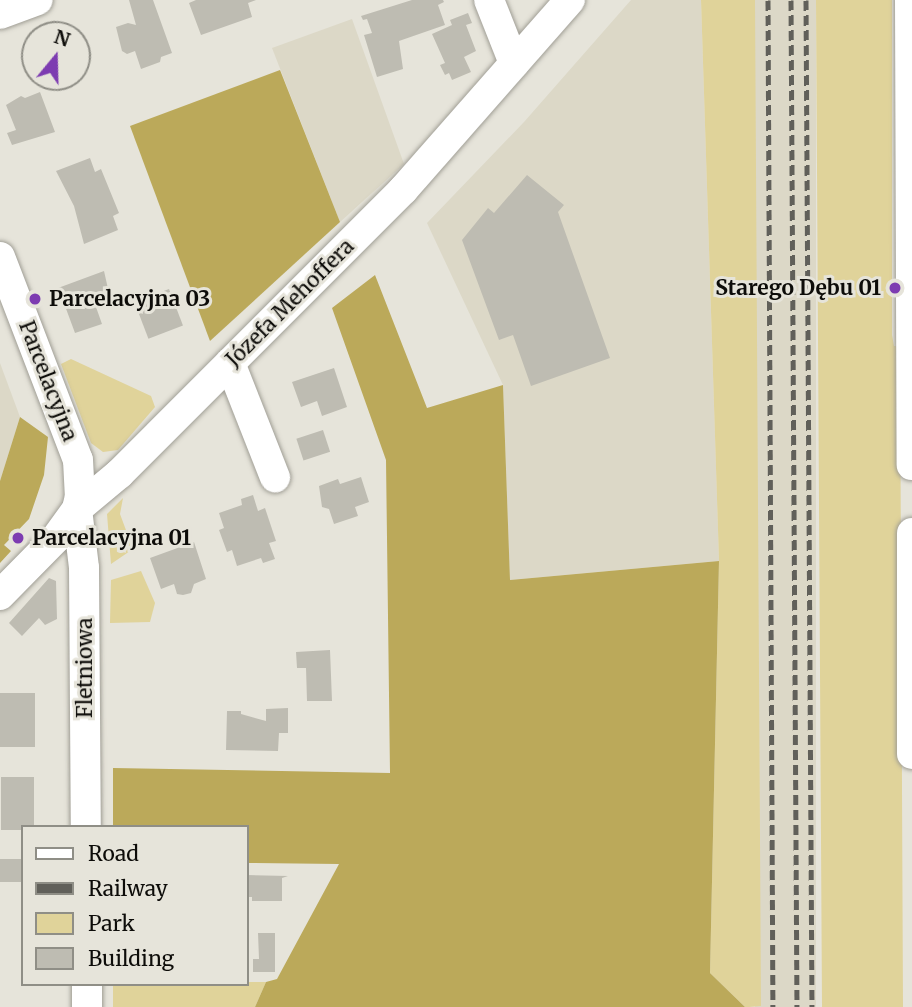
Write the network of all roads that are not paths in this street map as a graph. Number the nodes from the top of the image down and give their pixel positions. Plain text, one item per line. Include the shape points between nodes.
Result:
1 (38, 0) edge
2 (489, 0) edge
3 (570, 0) edge
4 (910, 0) edge
5 (0, 14) edge
6 (514, 63) junction
7 (911, 169) edge
8 (0, 257) edge
9 (230, 363) junction
10 (912, 465) edge
11 (275, 477) dead end
12 (77, 509) junction
13 (912, 533) edge
14 (0, 595) edge
15 (912, 754) edge
16 (86, 825) edge
17 (87, 986) edge
18 (87, 1007) edge

1 - 5 street
2 - 6 street
3 - 6 street, Józefa Mehoffera
4 - 7 street
6 - 9 street, Józefa Mehoffera via 403,190
7 - 10 street
8 - 12 street, Parcelacyjna via 78,460
9 - 11 street
9 - 12 street, Józefa Mehoffera via 119,474
12 - 14 street, Józefa Mehoffera via 56,538
12 - 16 street, Fletniowa via 84,568
13 - 15 street
17 - 18 street

